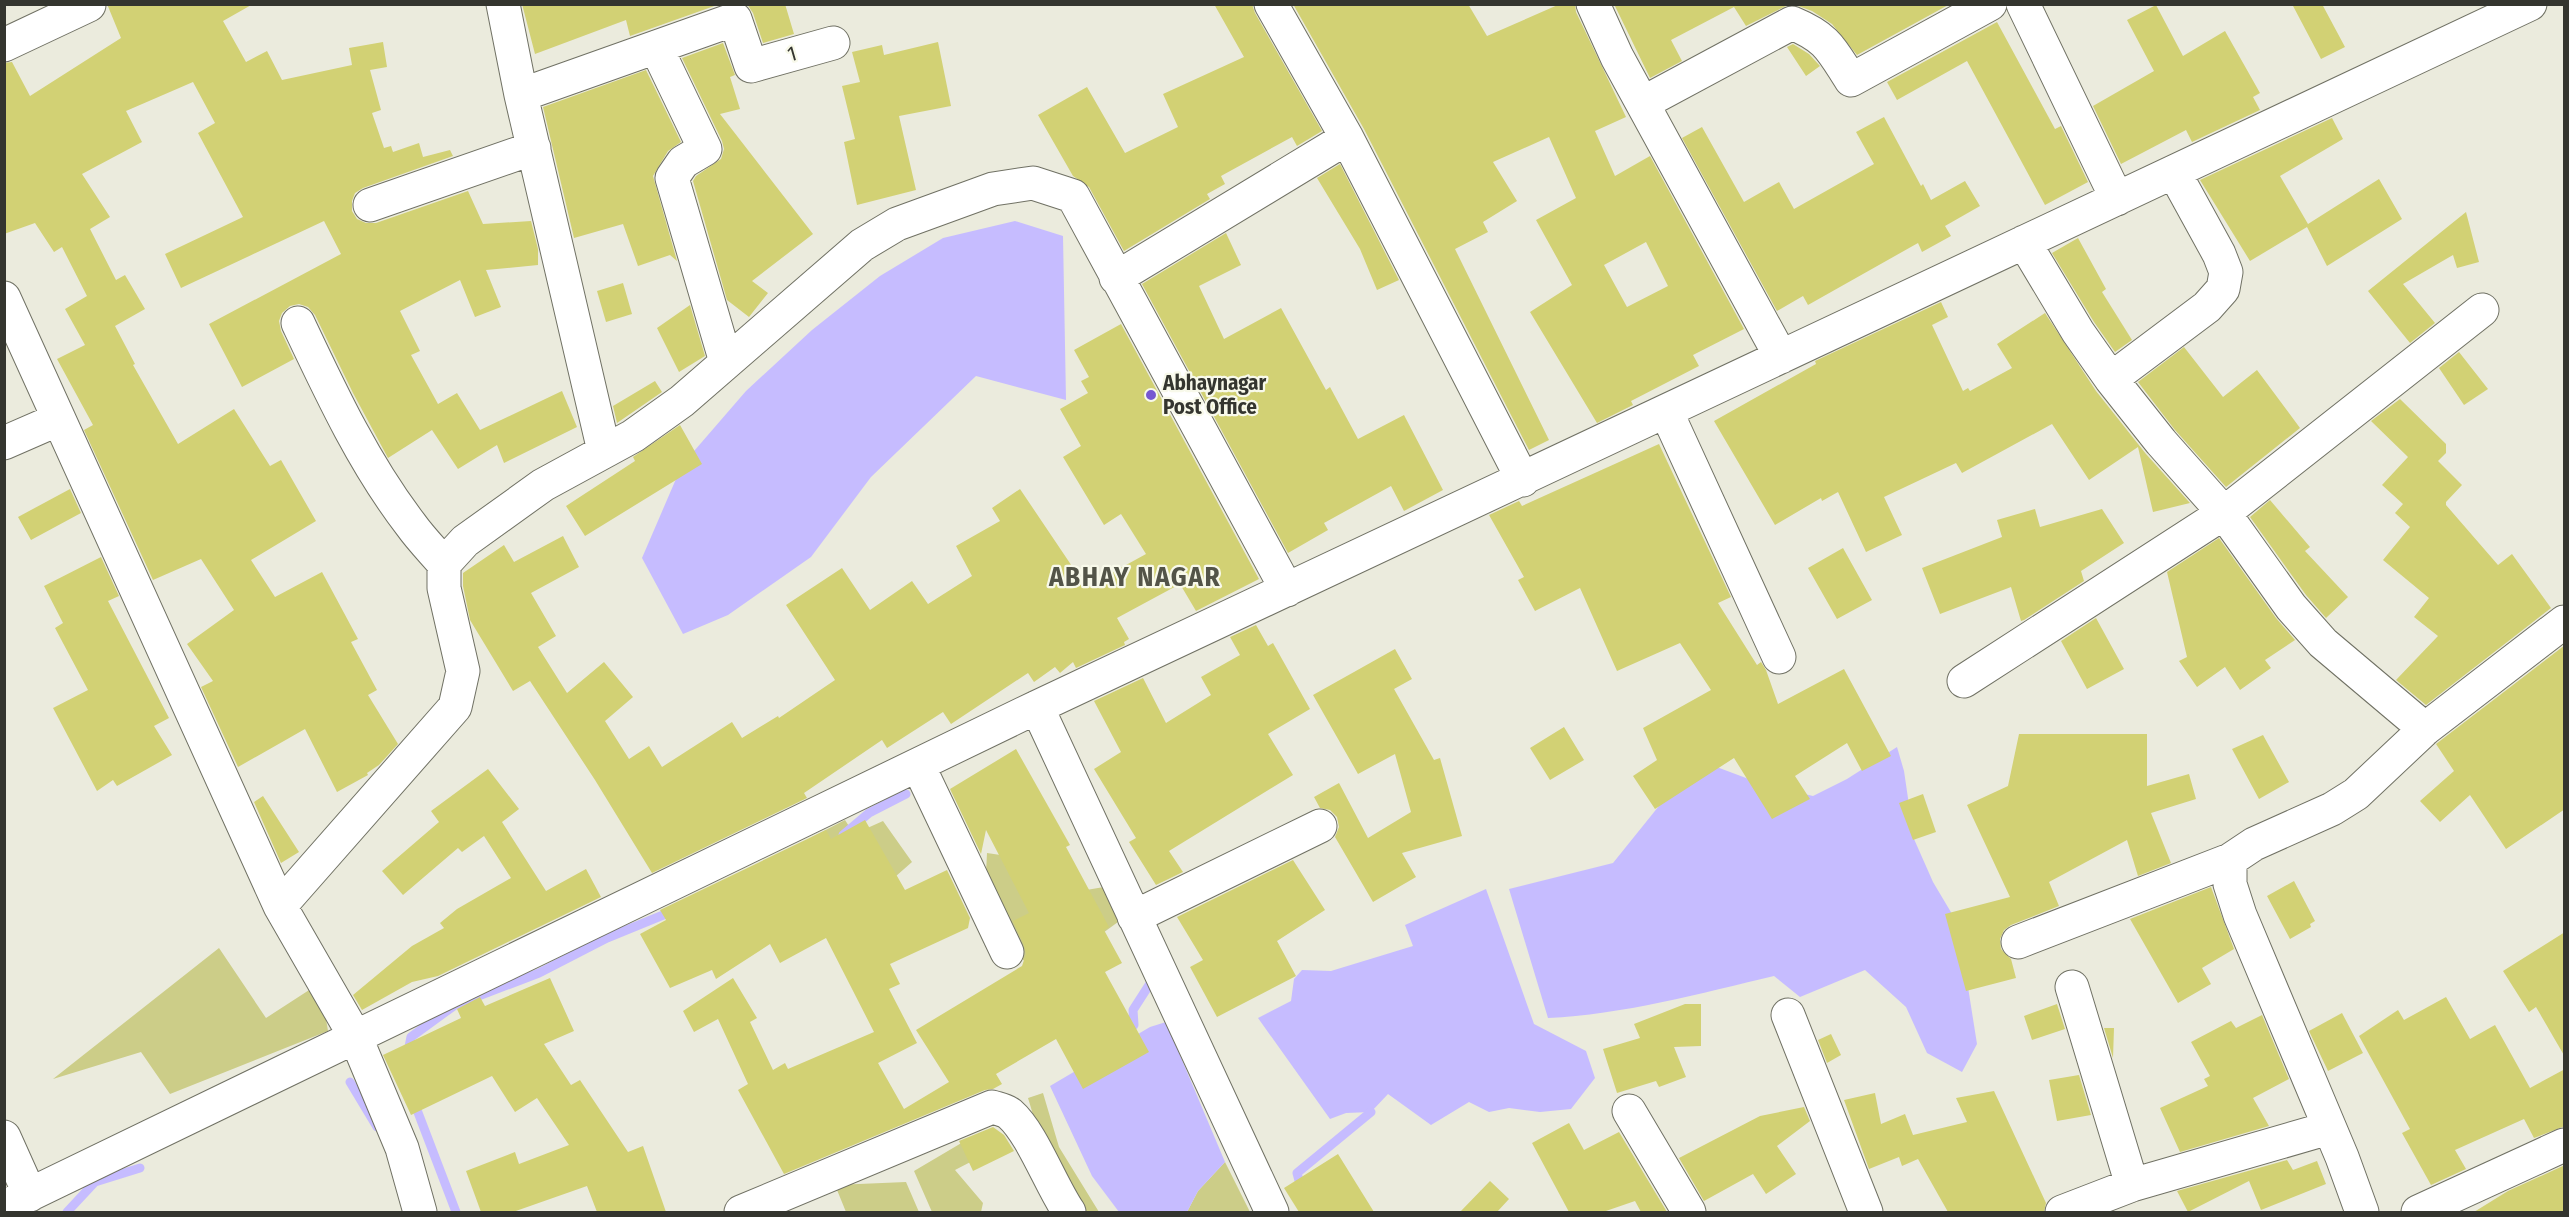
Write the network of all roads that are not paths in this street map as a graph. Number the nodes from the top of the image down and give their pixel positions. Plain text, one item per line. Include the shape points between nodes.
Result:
1 (503, 4) edge
2 (1271, 4) edge
3 (1593, 4) edge
4 (1990, 4) edge
5 (2023, 4) edge
6 (2530, 4) edge
7 (89, 5) edge
8 (833, 43) dead end
9 (4, 45) edge
10 (656, 47) junction
11 (521, 95) junction
12 (1643, 103) junction
13 (1347, 138) junction
14 (534, 148) junction
15 (2174, 172) junction
16 (2117, 199) junction
17 (370, 205) dead end
18 (2024, 242) junction
19 (1116, 278) junction
20 (4, 298) edge
21 (2482, 310) dead end
22 (298, 323) dead end
23 (1781, 357) junction
24 (726, 362) junction
25 (2111, 379) junction
26 (1666, 411) junction
27 (59, 419) junction
28 (4, 443) edge
29 (604, 451) junction
30 (1523, 480) junction
31 (2224, 513) junction
32 (444, 564) junction
33 (1287, 590) junction
34 (2565, 622) edge
35 (1779, 657) dead end
36 (1964, 681) dead end
37 (1037, 707) junction
38 (2425, 729) junction
39 (918, 765) junction
40 (1320, 826) dead end
41 (2230, 860) junction
42 (280, 906) junction
43 (1134, 917) junction
44 (2018, 942) dead end
45 (1007, 952) dead end
46 (2072, 987) dead end
47 (1788, 1015) dead end
48 (356, 1038) junction
49 (1629, 1111) dead end
50 (2329, 1128) junction
51 (4, 1137) edge
52 (2565, 1145) edge
53 (2132, 1185) junction
54 (17, 1201) edge
55 (420, 1212) edge
56 (741, 1212) edge
57 (1069, 1212) edge
58 (1272, 1212) edge
59 (1689, 1212) edge
60 (1866, 1212) edge
61 (2062, 1212) edge
62 (2362, 1212) edge
63 (2418, 1212) edge

1 - 11 street
2 - 13 street
3 - 12 street
4 - 12 street via 1851,80 1818,34 1792,23
5 - 16 street
6 - 15 street
7 - 9 street
8 - 10 street, 1 via 751,66 735,19
10 - 11 street
10 - 24 street via 705,149 683,162 672,177
11 - 14 street
12 - 23 street
13 - 19 street
13 - 30 street
14 - 17 street
14 - 29 street
15 - 16 street
15 - 25 street via 2219,254 2226,272 2223,289 2207,307
16 - 18 street
18 - 23 street
18 - 25 street
19 - 24 street via 1073,196 1033,183 993,189 897,224 862,244
19 - 33 street
20 - 27 street
21 - 31 street
22 - 32 street via 383,486
23 - 26 street
24 - 29 street via 682,401 633,436
25 - 31 street
26 - 30 street
26 - 35 street
27 - 28 street
27 - 42 street
29 - 32 street via 543,485 465,541
30 - 33 street
31 - 36 street
31 - 38 street via 2291,607 2323,643
32 - 42 street via 444,588 463,671 455,707
33 - 37 street
34 - 38 street
37 - 39 street
37 - 43 street
38 - 41 street via 2356,794 2332,809 2253,844
39 - 45 street
39 - 48 street
40 - 43 street
41 - 44 street
41 - 50 street via 2230,884 2240,915
42 - 48 street
43 - 58 street
46 - 53 street
47 - 60 street
48 - 54 street
48 - 55 street via 402,1148
49 - 59 street
50 - 53 street
50 - 62 street
51 - 54 street
52 - 63 street
53 - 61 street
56 - 57 street via 992,1107 1008,1112 1022,1127

